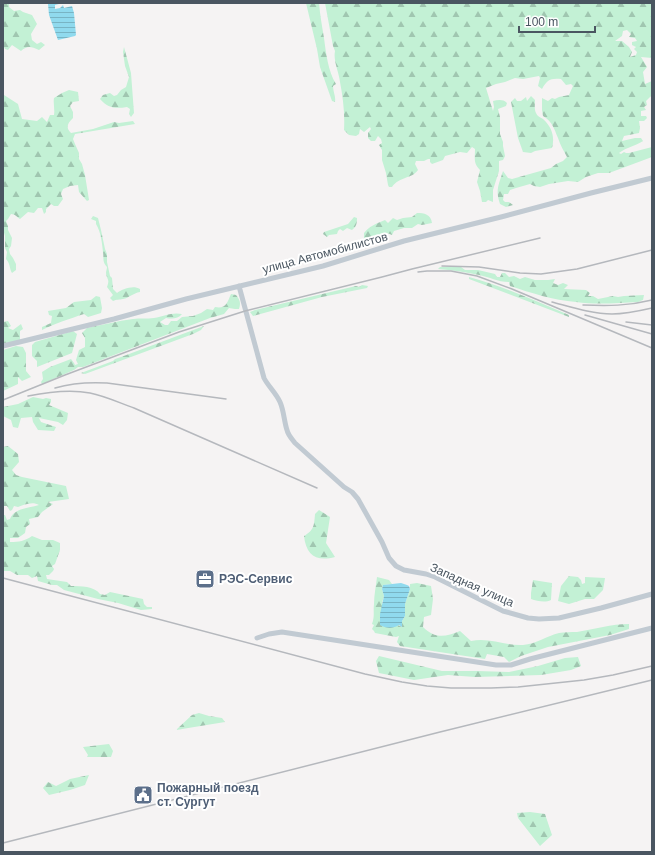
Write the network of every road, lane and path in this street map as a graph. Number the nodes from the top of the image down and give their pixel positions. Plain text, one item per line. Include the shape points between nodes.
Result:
1 (652, 178) edge
2 (239, 286) junction
3 (3, 346) edge
4 (652, 594) edge
5 (652, 628) edge
6 (257, 638) dead end

1 - 2 street, улица Автомобилистов
2 - 3 street, улица Автомобилистов
2 - 4 street, Западная улица via 264,378 281,403 290,437 358,499 389,558 396,566 435,577 493,607 528,618 559,618
5 - 6 street via 511,665 496,665 282,632

